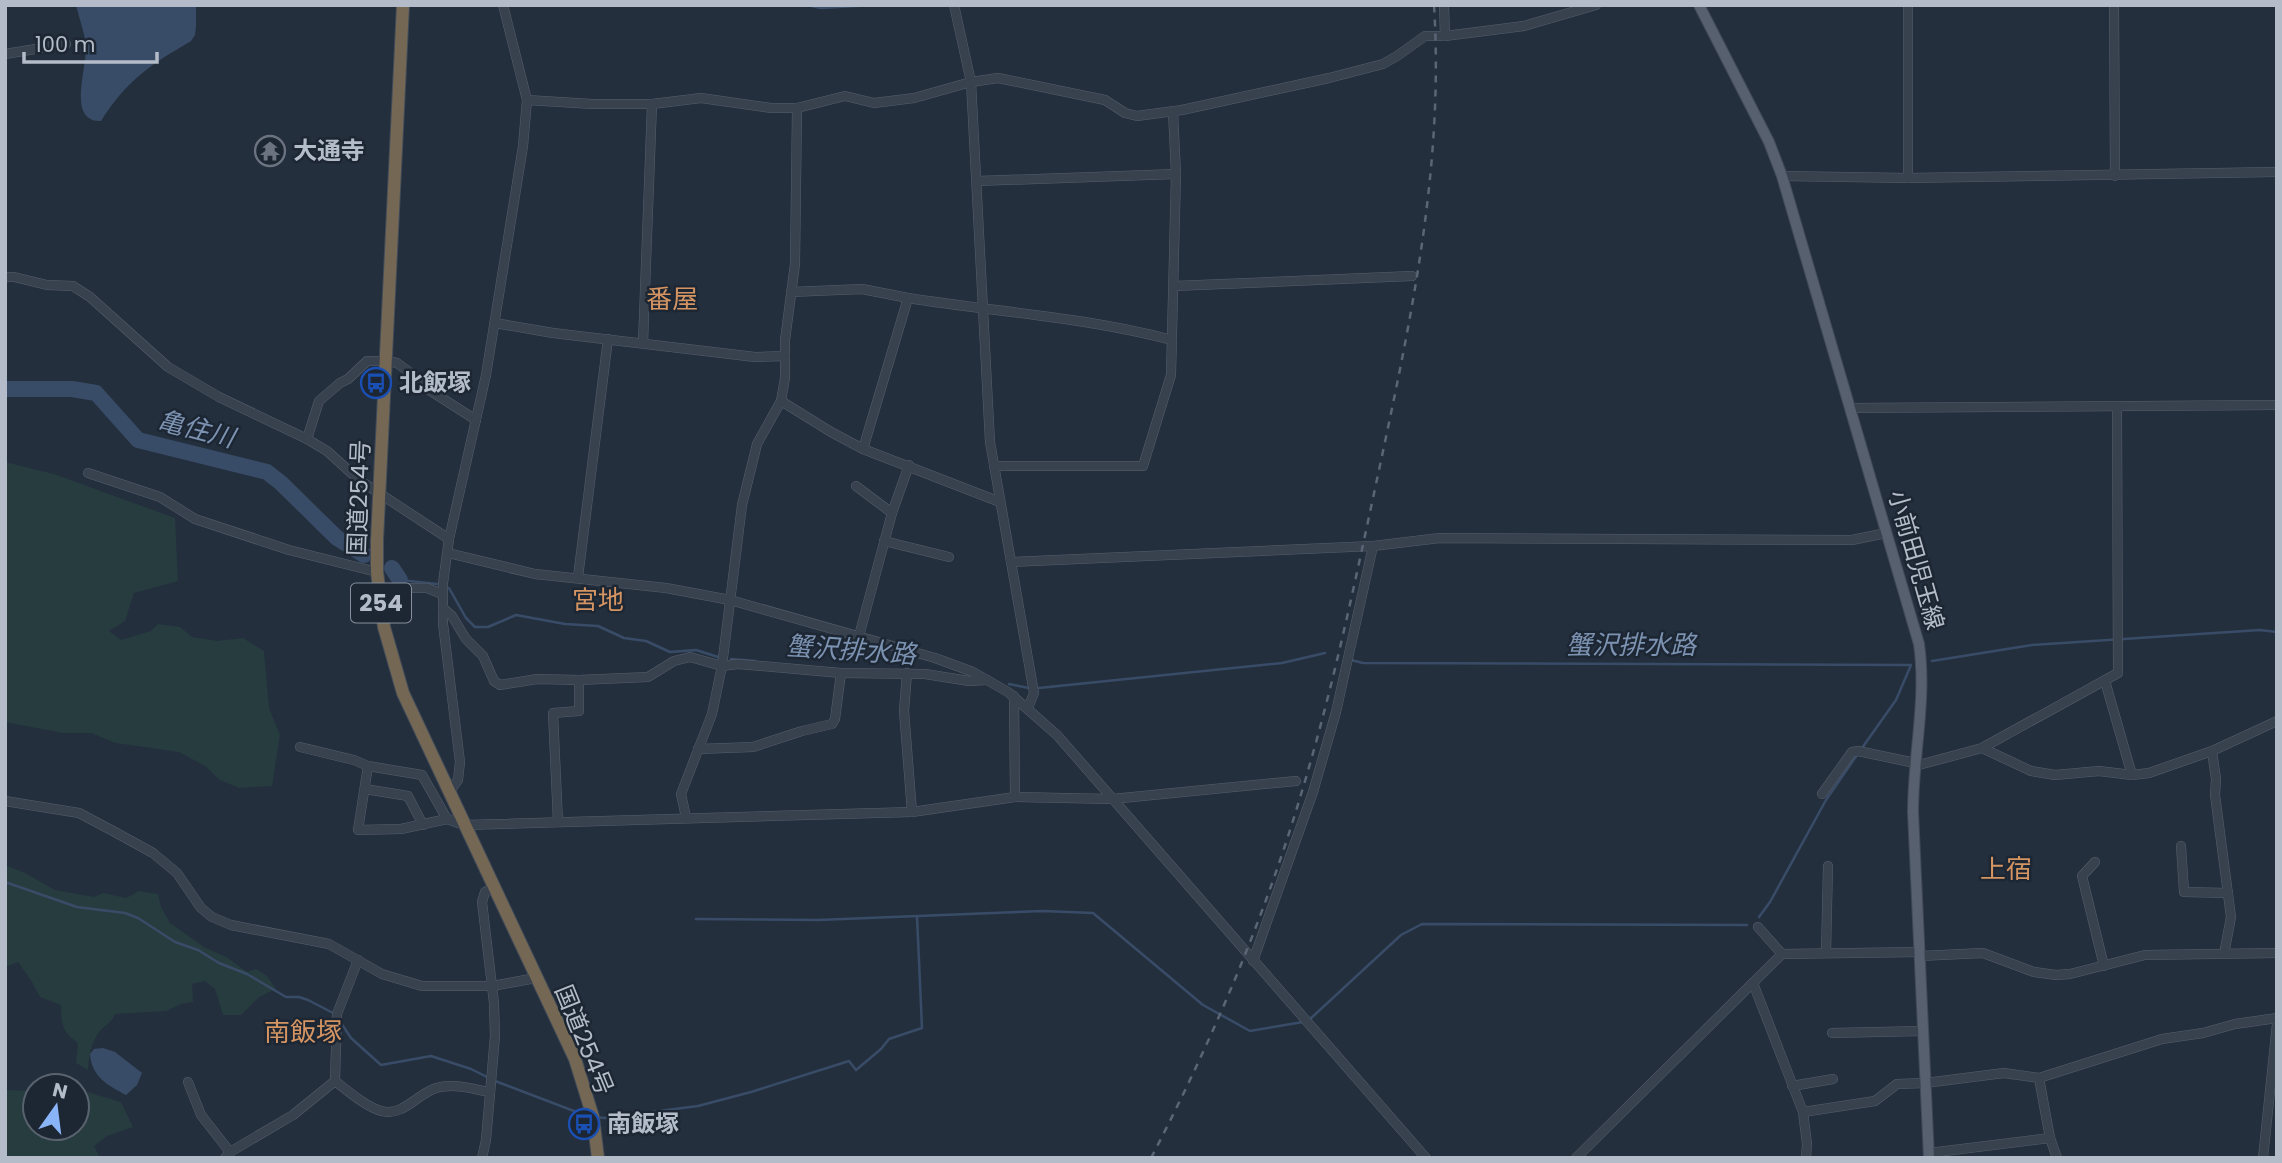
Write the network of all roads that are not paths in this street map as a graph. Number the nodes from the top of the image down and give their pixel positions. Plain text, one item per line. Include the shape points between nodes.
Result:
1 (403, 5) edge
2 (503, 5) edge
3 (954, 5) edge
4 (1444, 5) edge
5 (1596, 5) edge
6 (1699, 5) edge
7 (1908, 5) edge
8 (2113, 5) edge
9 (1445, 36) junction
10 (66, 44) dead end
11 (5, 54) edge
12 (971, 82) junction
13 (527, 100) junction
14 (652, 104) junction
15 (797, 108) junction
16 (1173, 111) junction
17 (2277, 172) edge
18 (1176, 174) junction
19 (1782, 176) junction
20 (2115, 176) junction
21 (1908, 178) junction
22 (977, 181) junction
23 (1412, 276) dead end
24 (5, 277) edge
25 (1174, 286) junction
26 (791, 292) junction
27 (908, 298) junction
28 (984, 310) junction
29 (495, 323) junction
30 (608, 340) junction
31 (1172, 340) junction
32 (643, 343) junction
33 (785, 356) junction
34 (387, 361) junction
35 (781, 401) junction
36 (2277, 405) edge
37 (2117, 406) junction
38 (1849, 408) junction
39 (476, 420) junction
40 (307, 439) junction
41 (863, 449) junction
42 (908, 465) junction
43 (995, 466) junction
44 (88, 473) dead end
45 (856, 486) dead end
46 (379, 494) junction
47 (1000, 502) junction
48 (892, 513) junction
49 (1886, 533) junction
50 (450, 538) junction
51 (884, 541) junction
52 (1373, 546) junction
53 (448, 553) junction
54 (949, 557) dead end
55 (1011, 562) junction
56 (377, 572) junction
57 (578, 577) junction
58 (379, 588) junction
59 (442, 594) junction
60 (730, 600) junction
61 (443, 608) junction
62 (859, 636) junction
63 (722, 666) junction
64 (841, 673) junction
65 (907, 673) junction
66 (579, 680) junction
67 (988, 680) junction
68 (2105, 681) junction
69 (1014, 696) junction
70 (1028, 708) junction
71 (2277, 722) edge
72 (300, 747) dead end
73 (1982, 748) junction
74 (698, 749) junction
75 (2212, 751) junction
76 (1915, 764) junction
77 (368, 766) junction
78 (2132, 775) junction
79 (1296, 781) dead end
80 (365, 789) junction
81 (449, 792) junction
82 (1822, 794) dead end
83 (1015, 797) junction
84 (1112, 799) junction
85 (5, 801) edge
86 (912, 812) junction
87 (686, 817) junction
88 (447, 819) junction
89 (558, 822) junction
90 (423, 825) junction
91 (464, 825) junction
92 (2181, 846) dead end
93 (2095, 862) dead end
94 (1828, 866) dead end
95 (493, 888) junction
96 (2228, 893) junction
97 (1758, 927) dead end
98 (2277, 953) edge
99 (1782, 954) junction
100 (1826, 954) junction
101 (1920, 954) junction
102 (2224, 954) junction
103 (358, 960) junction
104 (1253, 961) junction
105 (2104, 966) junction
106 (536, 978) junction
107 (1753, 983) junction
108 (492, 986) junction
109 (2277, 1018) edge
110 (2277, 1024) edge
111 (1923, 1031) junction
112 (1832, 1034) dead end
113 (2039, 1078) junction
114 (1833, 1079) dead end
115 (335, 1081) junction
116 (188, 1082) dead end
117 (1926, 1083) junction
118 (1792, 1086) junction
119 (490, 1092) junction
120 (1802, 1112) junction
121 (2050, 1138) junction
122 (227, 1155) edge
123 (1929, 1155) edge
124 (482, 1158) edge
125 (597, 1158) edge
126 (1426, 1158) edge
127 (1576, 1158) edge
128 (1806, 1158) edge
129 (2057, 1158) edge
130 (2263, 1158) edge

1 - 34 highway, 国道254号 / 254
2 - 13 street
3 - 12 street
4 - 9 street
5 - 9 street via 1524,26
6 - 19 main road, 小前田児玉線
7 - 21 street
8 - 20 street
9 - 16 street via 1425,36 1383,64
10 - 11 street
12 - 15 street via 914,98 874,103 845,96
12 - 16 street via 998,78 1045,86 1105,100 1137,116
12 - 22 street
13 - 14 street
13 - 29 street
14 - 15 street via 701,98
14 - 32 street
15 - 26 street
16 - 18 street
17 - 20 street
18 - 22 street
18 - 25 street
19 - 21 street
19 - 38 main road, 小前田児玉線
20 - 21 street
22 - 28 street
23 - 25 street
24 - 40 street via 73,286 168,367
25 - 31 street
26 - 27 street via 862,289
26 - 33 street
27 - 28 street
27 - 41 street
28 - 31 street via 1031,313
28 - 43 street
29 - 30 street
29 - 39 street
30 - 32 street
30 - 57 street
31 - 43 street via 1171,375 1143,466
32 - 33 street via 755,357
33 - 35 street
34 - 39 street via 397,363
34 - 40 street via 367,361 322,396
34 - 46 highway, 国道254号 / 254
35 - 41 street
35 - 60 street via 757,444 742,505
36 - 37 street
37 - 38 street
37 - 68 street via 2118,673
38 - 49 main road, 小前田児玉線
39 - 50 street
40 - 46 street
41 - 42 street
42 - 47 street
42 - 48 street
43 - 47 street
44 - 56 street via 160,497 195,519
45 - 48 street
46 - 50 street
46 - 56 highway, 国道254号 / 254
47 - 55 street
48 - 51 street
49 - 52 street via 1852,540 1440,538
49 - 76 main road, 小前田児玉線 via 1919,644 1921,713
50 - 53 street
51 - 54 street
51 - 62 street
52 - 55 street
52 - 104 street via 1313,792
53 - 57 street via 536,574
53 - 59 street
55 - 70 street via 1034,693
56 - 58 highway, 国道254号 / 254
57 - 60 street
58 - 59 street via 427,588
58 - 81 highway, 国道254号 / 254 via 384,627 403,693
59 - 61 street
60 - 62 street
60 - 63 street
61 - 66 street via 500,685 537,679
61 - 81 street via 460,762 458,780
62 - 67 street via 956,665
63 - 64 street
63 - 66 street via 691,657 674,661 648,677
63 - 74 street
64 - 65 street
64 - 74 street via 832,724 753,747
65 - 67 street
65 - 86 street via 904,711
66 - 89 street via 579,711 553,713
67 - 69 street
68 - 73 street
68 - 78 street
69 - 70 street
69 - 83 street
70 - 84 street
71 - 75 street
72 - 77 street
73 - 76 street
73 - 78 street via 2042,773
74 - 87 street via 681,794
75 - 78 street
75 - 96 street
76 - 82 street via 1852,752
76 - 101 main road, 小前田児玉線
77 - 80 street
77 - 88 street via 422,775
79 - 84 street
80 - 90 street via 408,796
80 - 90 street via 358,830
81 - 91 highway, 国道254号 / 254
83 - 84 street
83 - 86 street
84 - 104 street
85 - 103 street via 79,813 113,831 153,853 177,873 201,908 231,925 329,944
86 - 87 street
87 - 89 street
88 - 90 street
88 - 91 street
89 - 91 street
91 - 95 highway, 国道254号 / 254
92 - 96 street via 2185,892
93 - 105 street via 2082,876
94 - 100 street
95 - 106 highway, 国道254号 / 254
95 - 108 street via 485,892 482,902
96 - 102 street via 2231,917
97 - 99 street
98 - 102 street
99 - 100 street
99 - 107 street
100 - 101 street
101 - 105 street via 1983,953 2056,975
101 - 111 main road, 小前田児玉線
102 - 105 street via 2145,955
103 - 108 street via 382,974 422,986
103 - 115 street via 337,1014
104 - 126 street
106 - 108 street
106 - 125 highway, 国道254号 / 254 via 584,1086
107 - 118 street
107 - 127 street
108 - 119 street via 495,1036
109 - 113 street via 2162,1039
110 - 130 street
111 - 112 street
111 - 117 main road, 小前田児玉線
113 - 117 street via 2004,1073
113 - 121 street
114 - 118 street
115 - 119 street via 370,1105 390,1112 446,1086
115 - 122 street via 293,1115
116 - 122 street via 201,1115
117 - 120 street via 1897,1084 1875,1101
117 - 123 main road, 小前田児玉線
118 - 120 street
119 - 124 street
120 - 128 street
121 - 123 street
121 - 129 street

